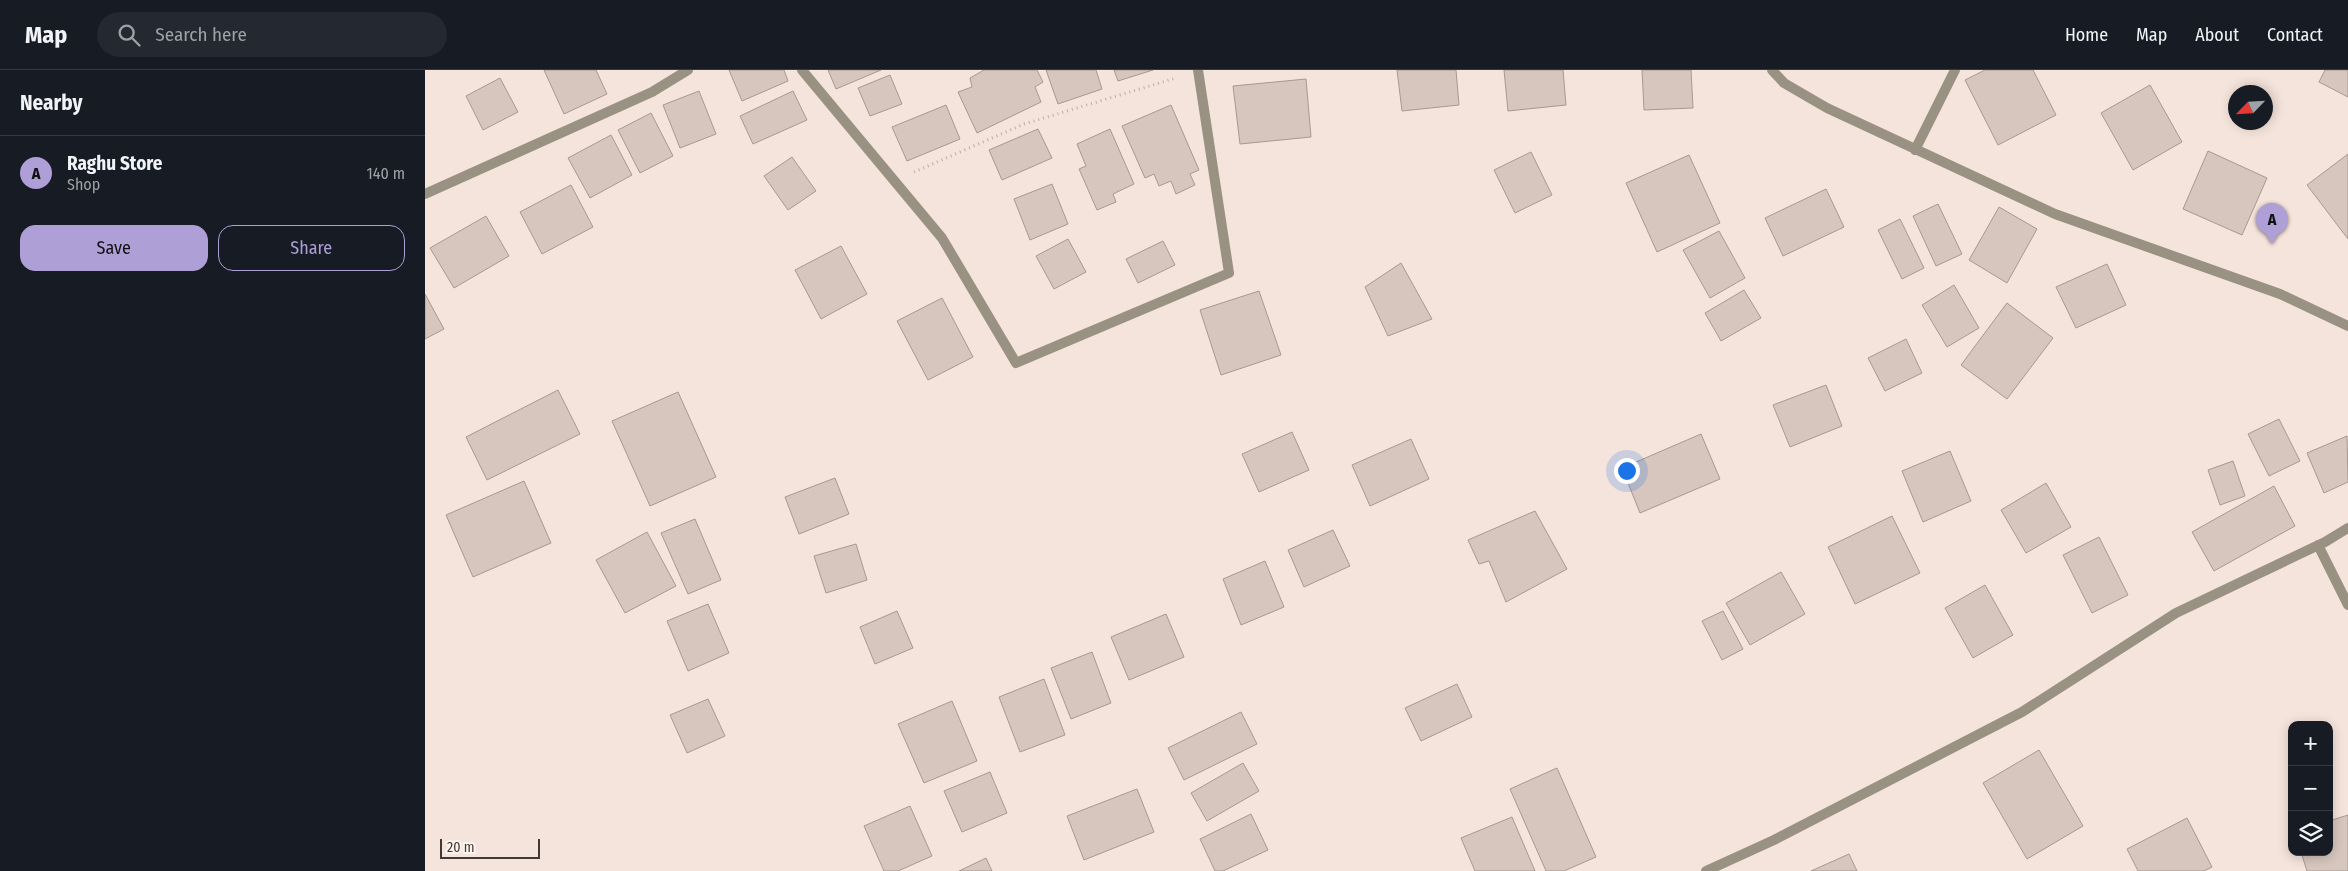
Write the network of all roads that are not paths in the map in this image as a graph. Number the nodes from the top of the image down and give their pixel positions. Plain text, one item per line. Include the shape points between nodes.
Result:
1 (689, 70) edge
2 (801, 70) edge
3 (1772, 70) edge
4 (1955, 70) edge
5 (1198, 71) edge
6 (1915, 150) junction
7 (425, 194) edge
8 (2348, 326) edge
9 (2348, 528) edge
10 (2318, 545) junction
11 (2348, 604) edge
12 (1706, 871) edge

1 - 7 street via 652,92
2 - 5 street via 941,238 1016,363 1229,273
3 - 6 street via 1784,84
4 - 6 street
6 - 8 street via 2055,214 2280,294
9 - 10 street
10 - 11 street
10 - 12 street via 2176,613 2022,712 1774,840

